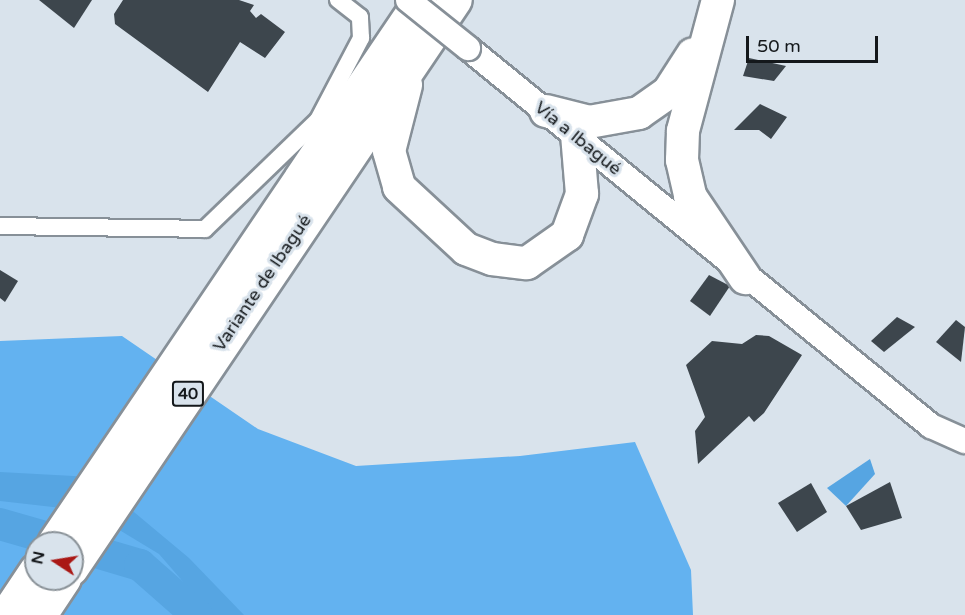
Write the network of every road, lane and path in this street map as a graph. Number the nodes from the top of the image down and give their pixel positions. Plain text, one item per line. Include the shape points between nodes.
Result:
1 (338, 0) edge
2 (408, 0) edge
3 (421, 0) edge
4 (456, 0) edge
5 (698, 0) edge
6 (718, 0) edge
7 (412, 62) junction
8 (546, 111) junction
9 (577, 135) junction
10 (292, 212) junction
11 (0, 226) edge
12 (745, 278) junction
13 (965, 441) edge
14 (63, 531) edge
15 (84, 550) edge
16 (24, 588) edge
17 (57, 591) edge
18 (6, 615) edge
19 (41, 615) edge

1 - 11 street via 360,17 361,38 318,120 205,229
2 - 8 main road, Vía a Ibagué, bridge
3 - 10 highway, Variante de Ibagué / 40
4 - 7 highway, Variante de Ibagué / 40
5 - 8 highway via 697,42 690,62 656,103 614,120 589,122
6 - 12 highway via 683,131 682,160 690,196
7 - 9 highway via 389,151 391,167 409,199 466,249 527,263 560,243 580,207
7 - 10 highway, Variante de Ibagué / 40
8 - 9 main road, Vía a Ibagué
9 - 12 main road, Vía a Ibagué
10 - 14 highway, Variante de Ibagué / 40
10 - 15 highway, Variante de Ibagué / 40
12 - 13 main road, Vía a Ibagué via 931,426
16 - 18 highway
17 - 19 highway

